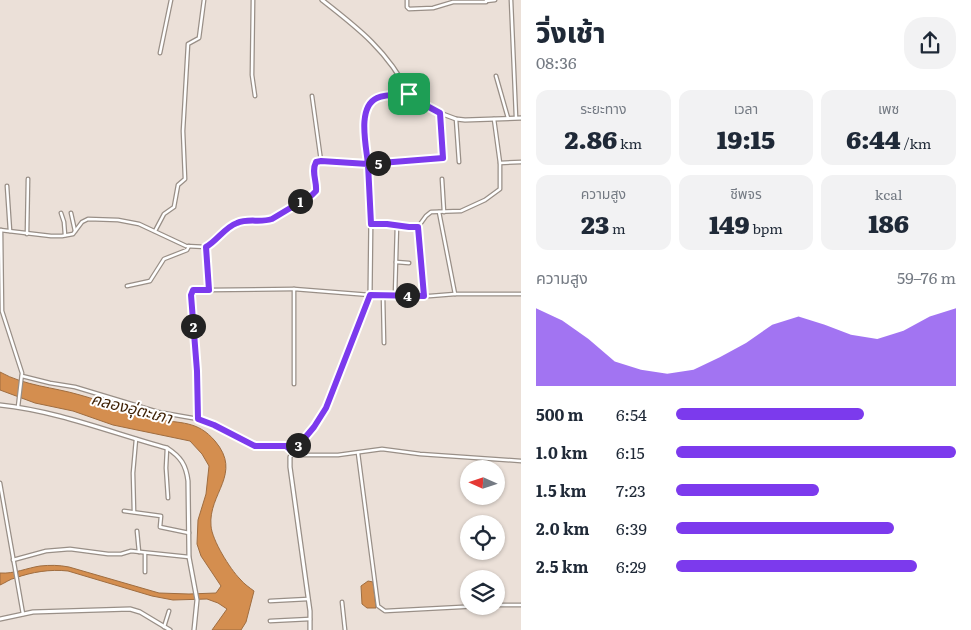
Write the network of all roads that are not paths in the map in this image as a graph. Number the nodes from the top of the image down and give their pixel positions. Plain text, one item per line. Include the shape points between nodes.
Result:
1 (171, 0) edge
2 (204, 0) edge
3 (253, 0) edge
4 (322, 0) edge
5 (407, 0) edge
6 (495, 0) edge
7 (511, 0) edge
8 (486, 1) edge
9 (328, 2) edge
10 (160, 52) dead end
11 (496, 76) dead end
12 (409, 94) junction
13 (255, 96) dead end
14 (312, 96) dead end
15 (440, 113) junction
16 (508, 118) junction
17 (516, 118) junction
18 (521, 118) edge
19 (456, 119) junction
20 (494, 119) junction
21 (321, 161) junction
22 (459, 162) dead end
23 (521, 162) edge
24 (500, 163) junction
25 (368, 164) junction
26 (28, 179) dead end
27 (442, 179) dead end
28 (7, 186) dead end
29 (438, 212) junction
30 (444, 212) junction
31 (61, 213) dead end
32 (71, 213) dead end
33 (371, 224) junction
34 (397, 225) junction
35 (418, 227) junction
36 (1, 230) edge
37 (10, 231) junction
38 (75, 231) junction
39 (155, 231) junction
40 (27, 234) junction
41 (65, 235) junction
42 (189, 246) junction
43 (206, 247) junction
44 (396, 262) junction
45 (409, 262) dead end
46 (127, 286) dead end
47 (294, 289) junction
48 (209, 290) junction
49 (456, 294) junction
50 (521, 294) edge
51 (370, 295) junction
52 (383, 295) junction
53 (395, 295) junction
54 (424, 296) junction
55 (384, 343) dead end
56 (22, 377) junction
57 (294, 384) dead end
58 (0, 405) edge
59 (18, 407) junction
60 (198, 419) junction
61 (136, 440) junction
62 (167, 448) junction
63 (293, 452) junction
64 (358, 453) junction
65 (521, 460) edge
66 (0, 483) edge
67 (168, 498) dead end
68 (124, 511) dead end
69 (134, 512) junction
70 (137, 531) dead end
71 (189, 533) junction
72 (139, 552) junction
73 (145, 553) junction
74 (189, 557) junction
75 (13, 560) junction
76 (145, 572) dead end
77 (308, 599) junction
78 (270, 602) dead end
79 (342, 602) dead end
80 (505, 605) edge
81 (521, 605) edge
82 (460, 607) edge
83 (169, 611) dead end
84 (23, 614) junction
85 (310, 619) junction
86 (0, 620) edge
87 (270, 620) dead end
88 (164, 627) junction
89 (170, 630) edge
90 (194, 630) edge
91 (310, 630) edge
92 (345, 630) edge

1 - 10 street
2 - 39 street via 199,38 188,44 183,131 185,179 178,185 174,207 164,214
3 - 13 street via 252,75
4 - 9 street
5 - 8 street via 409,9
6 - 8 street
7 - 17 street
9 - 12 street via 386,57
11 - 16 street
12 - 15 street
12 - 25 street via 378,98 365,111
14 - 21 street
15 - 19 street
15 - 25 street via 443,158
16 - 17 street
16 - 20 street
17 - 18 street
19 - 20 street
19 - 22 street
20 - 24 street
21 - 25 street
21 - 43 street via 314,164 317,185 312,195 272,219 234,223
23 - 24 street
24 - 30 street via 500,189 461,211
25 - 33 street
26 - 40 street
27 - 30 street
28 - 37 street
29 - 30 street
29 - 35 street via 431,212
29 - 49 street
31 - 41 street
32 - 38 street
33 - 34 street
33 - 51 street
34 - 35 street
34 - 44 street
35 - 54 street
36 - 37 street
36 - 56 street via 2,311
37 - 40 street
38 - 39 street via 88,218 140,224
38 - 41 street
39 - 42 street
40 - 41 street
42 - 43 street
42 - 46 street via 164,259 150,280
43 - 48 street
44 - 45 street
44 - 53 street
47 - 48 street
47 - 51 street
47 - 57 street
48 - 60 street via 193,290 191,295
49 - 50 street
49 - 54 street
51 - 52 street
51 - 63 street via 326,408
52 - 53 street
52 - 55 street
53 - 54 street
56 - 59 street
56 - 60 street via 75,387 158,412
58 - 59 street
59 - 61 street via 71,418
60 - 63 street via 255,446 286,446
61 - 62 street
61 - 69 street
62 - 67 street
62 - 71 street via 187,469
63 - 64 street via 298,455
63 - 77 street via 290,467
64 - 65 street via 386,449
64 - 82 street via 378,606 385,611
66 - 75 street
68 - 69 street
69 - 71 street via 161,516 160,527
70 - 72 street
71 - 74 street
72 - 73 street
72 - 75 street via 108,554 70,549 46,550
73 - 74 street
73 - 76 street
74 - 90 street via 197,600
75 - 84 street
77 - 78 street
77 - 85 street
79 - 92 street
80 - 81 street
83 - 88 street
84 - 86 street
84 - 88 street via 130,609
85 - 87 street
85 - 91 street
88 - 89 street

